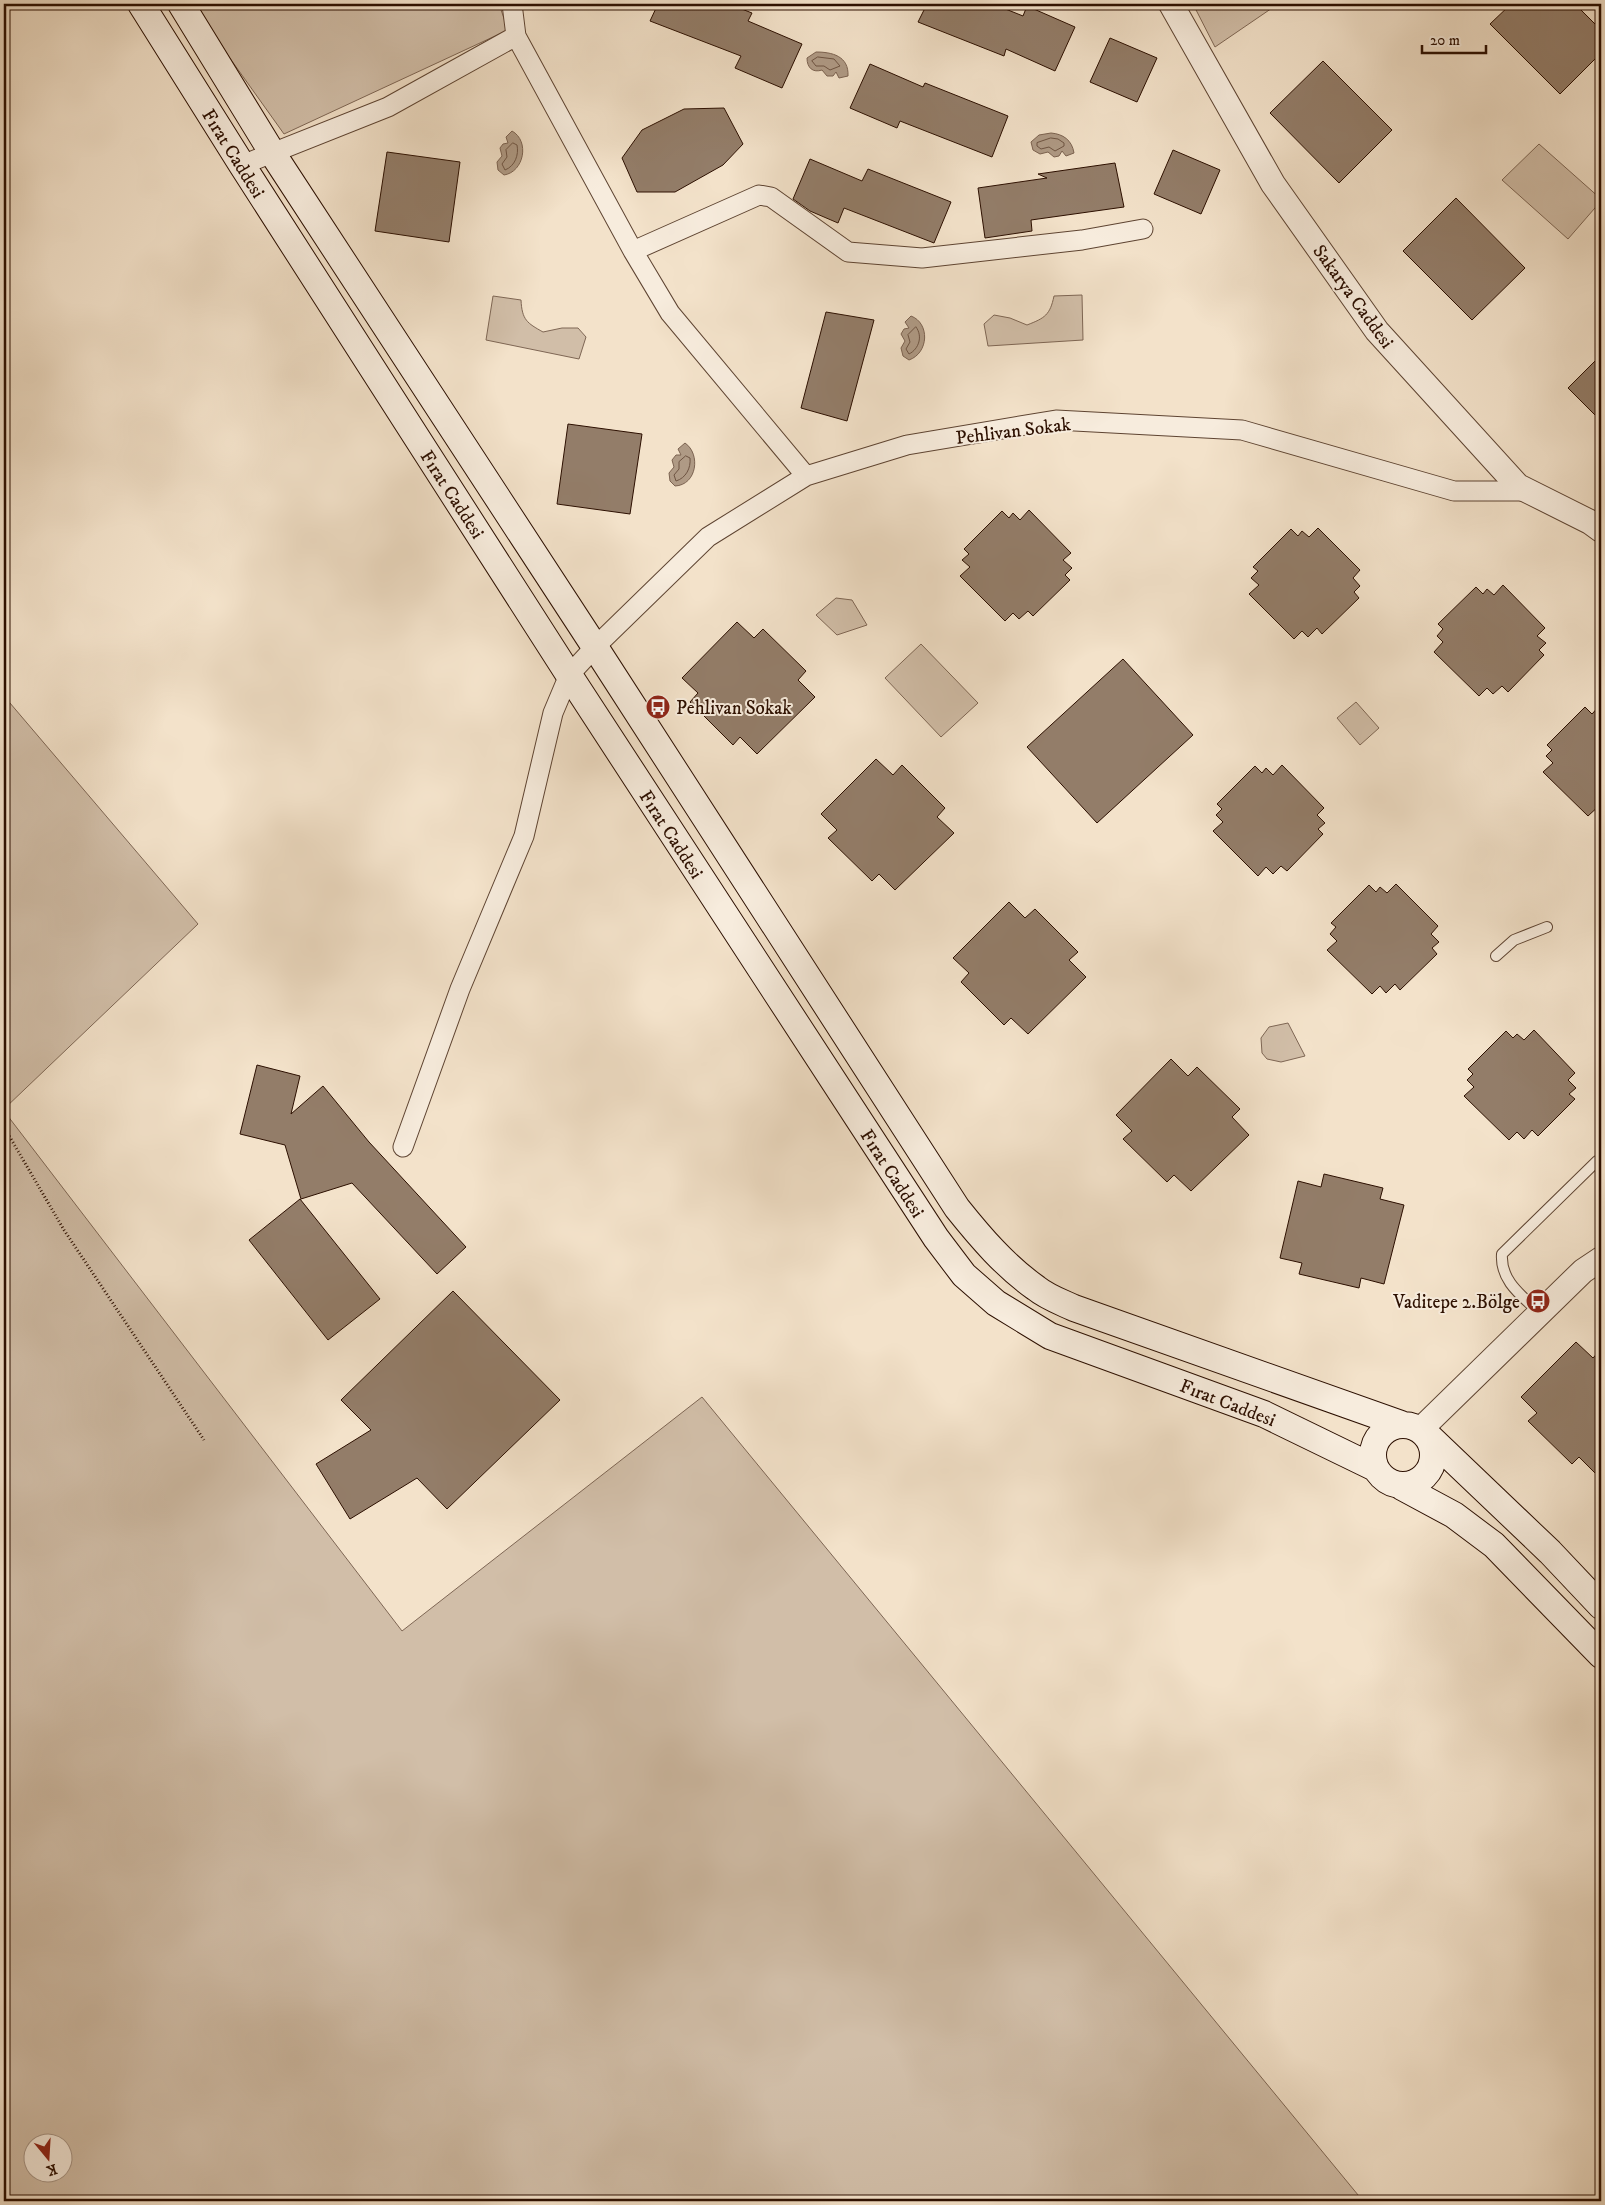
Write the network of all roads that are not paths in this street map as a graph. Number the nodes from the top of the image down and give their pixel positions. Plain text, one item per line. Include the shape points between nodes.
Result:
1 (141, 4) edge
2 (181, 4) edge
3 (512, 4) edge
4 (1171, 4) edge
5 (516, 36) junction
6 (273, 154) junction
7 (242, 165) junction
8 (1143, 229) dead end
9 (633, 252) junction
10 (806, 476) junction
11 (1527, 491) junction
12 (1601, 530) edge
13 (595, 647) junction
14 (569, 675) junction
15 (1547, 927) dead end
16 (1496, 956) dead end
17 (403, 1147) dead end
18 (1601, 1159) edge
19 (1601, 1259) edge
20 (1540, 1314) junction
21 (1411, 1427) junction
22 (1375, 1468) junction
23 (1402, 1487) junction
24 (1601, 1606) edge
25 (1601, 1655) edge

1 - 7 main road, Fırat Caddesi
2 - 6 main road, Fırat Caddesi
3 - 5 street
4 - 11 street, Sakarya Caddesi via 1273,184 1377,331 1471,436 1518,486
5 - 6 street via 388,108
5 - 9 street
6 - 7 street
6 - 13 main road, Fırat Caddesi
7 - 14 main road, Fırat Caddesi
8 - 9 street via 1082,240 922,258 848,252 771,197 759,195
9 - 10 street via 670,313
10 - 11 street, Pehlivan Sokak via 906,445 1056,420 1242,430 1454,492
10 - 13 street, Pehlivan Sokak via 708,537
11 - 12 street, Sakarya Caddesi
13 - 14 street, Pehlivan Sokak
13 - 21 main road, Fırat Caddesi via 958,1208 981,1239 1008,1265 1037,1290 1074,1308
14 - 17 street via 553,713 524,836 460,989
14 - 22 main road, Fırat Caddesi via 936,1238 964,1274 996,1303 1050,1336 1264,1414
15 - 16 lane via 1514,940
18 - 20 lane via 1502,1254 1504,1275
19 - 20 street via 1583,1271
20 - 21 street
21 - 22 main road via 1391,1427 1379,1437 1374,1454
21 - 23 main road via 1432,1445 1434,1455 1422,1478
21 - 24 main road, Fırat Caddesi via 1550,1552
22 - 23 main road via 1384,1479
23 - 25 main road via 1454,1515 1494,1545

